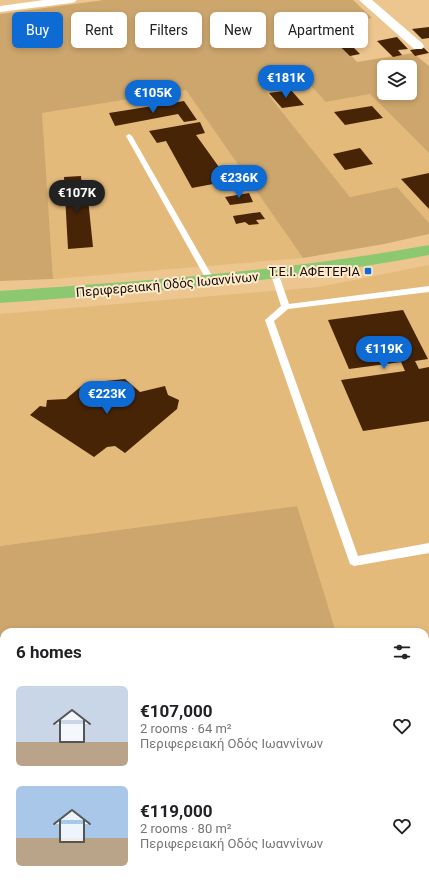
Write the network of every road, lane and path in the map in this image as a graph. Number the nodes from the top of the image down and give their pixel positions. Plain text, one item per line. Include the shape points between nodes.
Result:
1 (71, 0) edge
2 (365, 0) edge
3 (0, 9) edge
4 (418, 46) dead end
5 (129, 136) dead end
6 (429, 250) edge
7 (275, 275) junction
8 (211, 281) junction
9 (429, 289) edge
10 (0, 297) edge
11 (286, 307) junction
12 (429, 548) edge

1 - 3 street
2 - 4 street
5 - 8 lane
6 - 7 highway, Περιφερειακή Οδός Ιωαννίνων via 356,264
7 - 8 highway, Περιφερειακή Οδός Ιωαννίνων
7 - 11 lane
8 - 10 highway, Περιφερειακή Οδός Ιωαννίνων
9 - 11 lane
11 - 12 lane via 269,320 354,561

